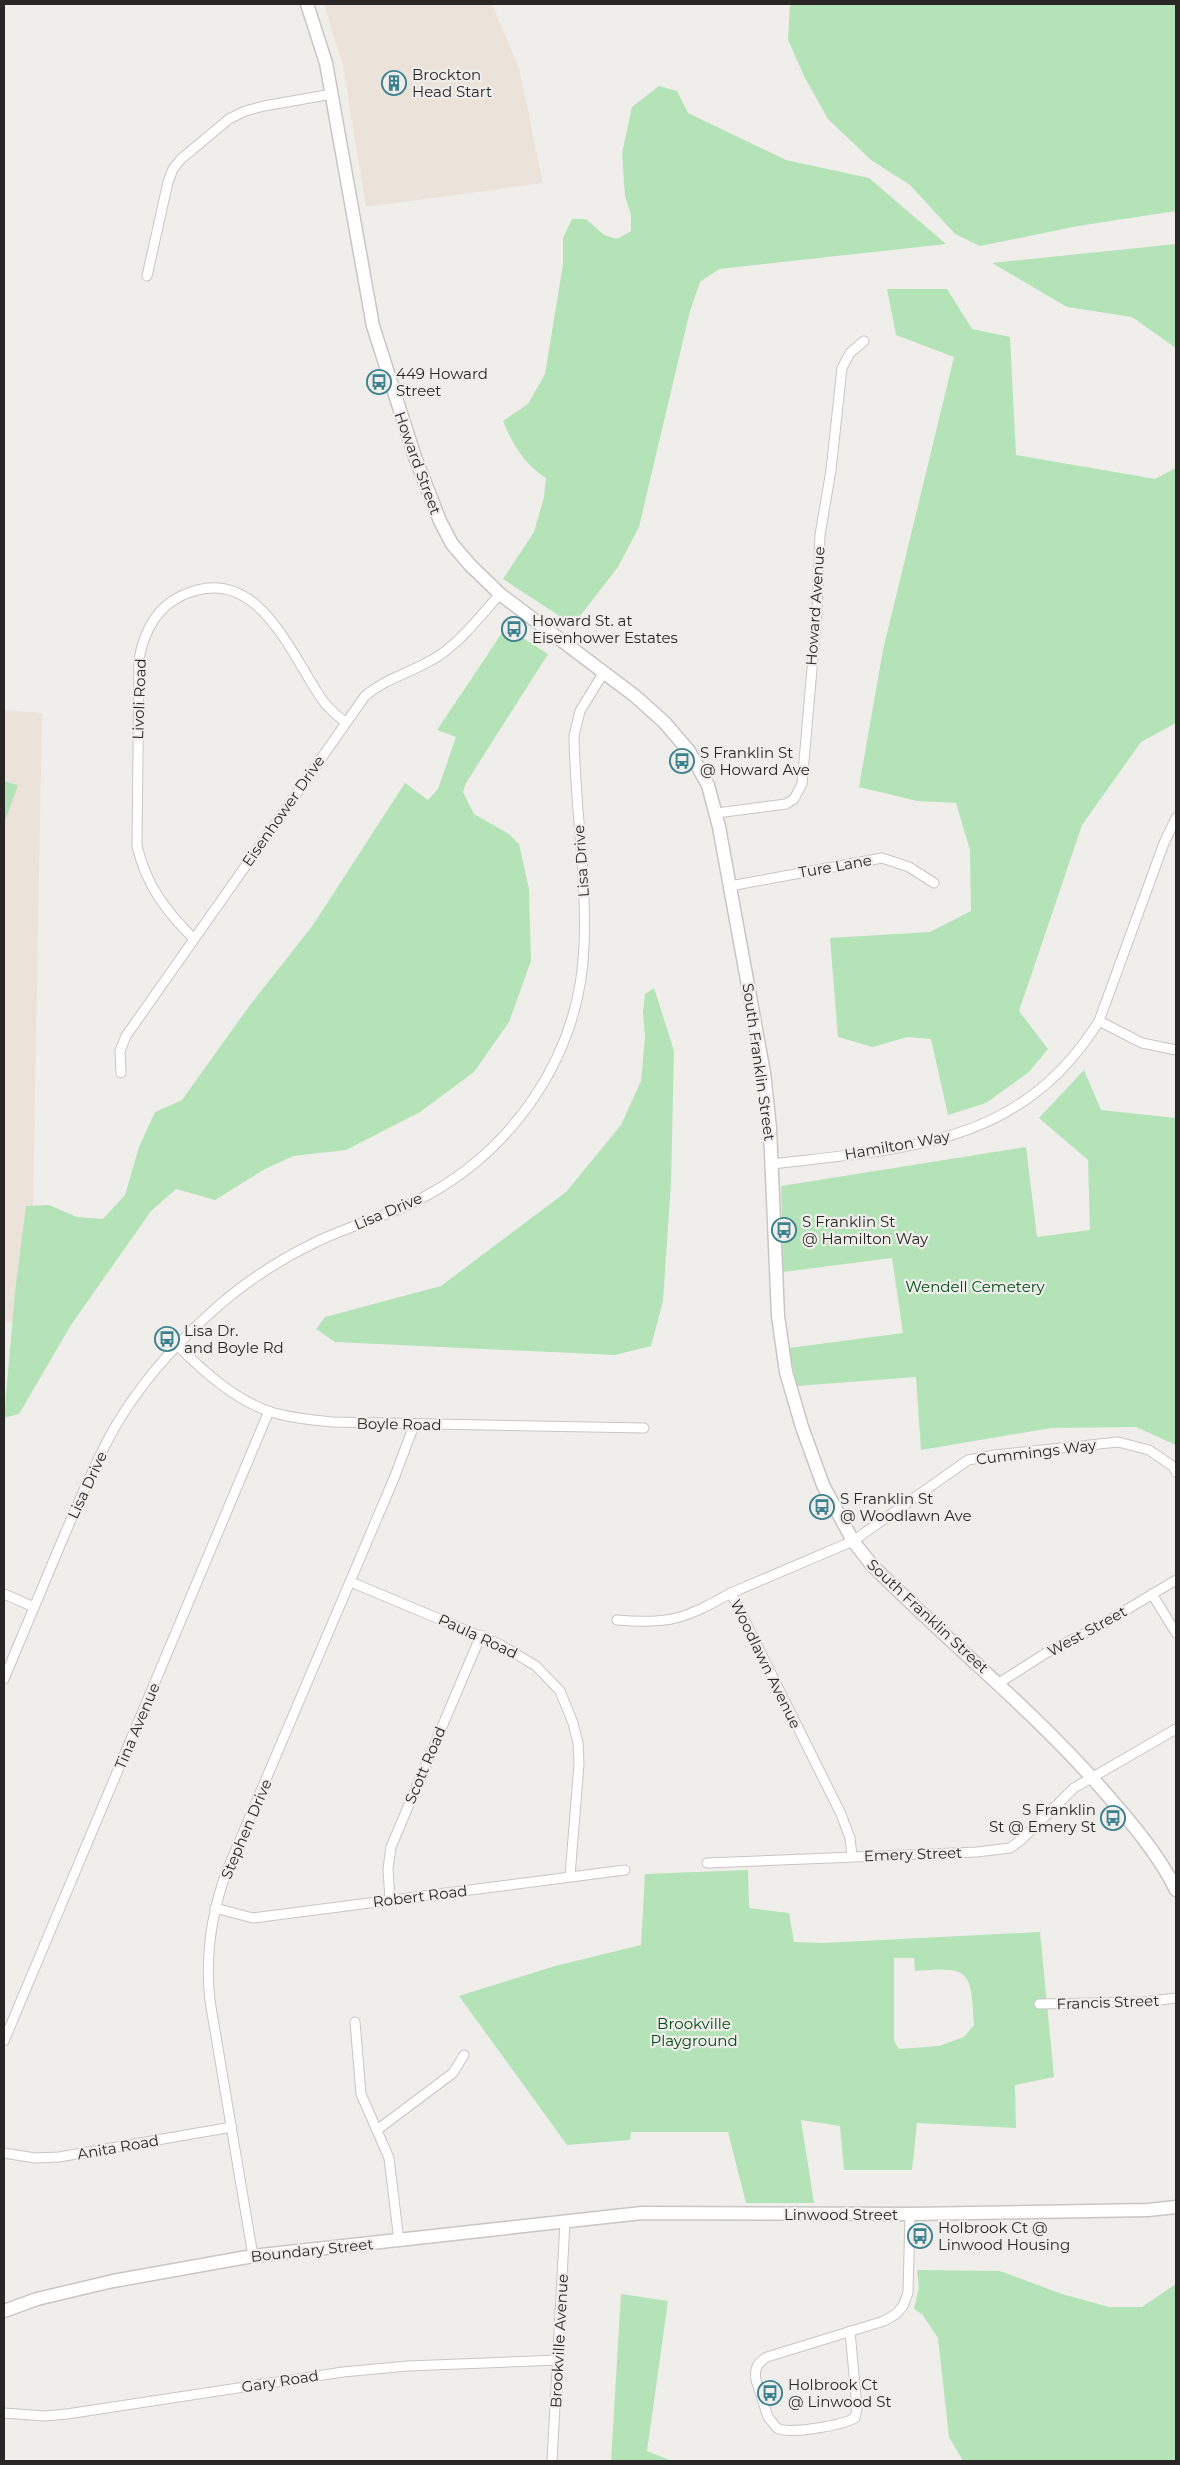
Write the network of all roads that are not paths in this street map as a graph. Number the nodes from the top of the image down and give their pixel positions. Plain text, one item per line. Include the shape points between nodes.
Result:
1 (307, 4) edge
2 (332, 94) junction
3 (146, 276) dead end
4 (864, 341) dead end
5 (500, 594) junction
6 (604, 672) junction
7 (345, 722) junction
8 (708, 785) joint
9 (716, 813) junction
10 (1176, 818) edge
11 (934, 883) dead end
12 (730, 886) junction
13 (193, 938) junction
14 (1099, 1021) junction
15 (1176, 1050) edge
16 (121, 1073) dead end
17 (772, 1164) junction
18 (177, 1345) junction
19 (269, 1411) junction
20 (414, 1424) junction
21 (644, 1428) dead end
22 (1176, 1472) edge
23 (852, 1541) junction
24 (1176, 1580) edge
25 (351, 1582) junction
26 (731, 1593) junction
27 (4, 1594) edge
28 (1152, 1594) junction
29 (34, 1607) junction
30 (617, 1620) dead end
31 (1176, 1633) edge
32 (481, 1636) junction
33 (4, 1679) edge
34 (999, 1683) junction
35 (1176, 1728) edge
36 (1091, 1777) junction
37 (852, 1856) junction
38 (707, 1863) dead end
39 (625, 1870) dead end
40 (570, 1876) junction
41 (1176, 1890) edge
42 (390, 1900) junction
43 (215, 1908) junction
44 (1176, 1998) edge
45 (1039, 2004) dead end
46 (355, 2022) dead end
47 (4, 2041) edge
48 (464, 2055) dead end
49 (232, 2127) junction
50 (377, 2130) junction
51 (4, 2153) edge
52 (1176, 2207) edge
53 (910, 2214) junction
54 (626, 2215) joint
55 (565, 2222) junction
56 (399, 2240) junction
57 (253, 2256) junction
58 (4, 2311) edge
59 (850, 2331) junction
60 (558, 2360) junction
61 (4, 2413) edge
62 (552, 2461) edge

1 - 2 main road, Howard Street via 326,63
2 - 3 street via 245,111 229,119 181,159 168,182
2 - 5 main road, Howard Street via 366,292 379,347 406,431 428,493 452,544
4 - 9 street, Howard Avenue via 850,353 842,368 820,535 802,784 794,799 786,804
5 - 6 main road, Howard Street
5 - 7 street, Eisenhower Drive via 440,655 378,684
6 - 8 main road, Howard Street via 650,708 678,736
6 - 18 street, Lisa Drive via 580,711 574,736 585,921 581,979 567,1032 540,1090 508,1133 465,1171 411,1203 315,1242 275,1265 222,1302
7 - 13 street, Eisenhower Drive
7 - 13 street, Livoli Road via 322,699 276,625 249,598 217,589 197,590 170,602 158,612 145,635 139,659 137,846 142,867 157,898
8 - 9 main road, South Franklin Street
9 - 12 main road, South Franklin Street
10 - 14 street, Hamilton Way
11 - 12 street, Ture Lane via 909,867 882,858
12 - 17 main road, South Franklin Street via 764,1073
13 - 16 street, Eisenhower Drive via 126,1036 120,1051
14 - 15 street via 1142,1043
14 - 17 street, Hamilton Way via 1077,1052 1042,1087 1001,1116 967,1131 928,1142
17 - 23 main road, South Franklin Street via 778,1316 786,1372 823,1484
18 - 19 street, Boyle Road via 220,1383
18 - 29 street, Lisa Drive via 149,1378 115,1428 83,1492
19 - 20 street, Boyle Road via 332,1422
19 - 47 street, Tina Avenue
20 - 21 street, Boyle Road
20 - 25 street, Stephen Drive via 402,1461
22 - 23 street, Cummings Way via 1174,1467 1149,1450 1118,1442 968,1460
23 - 26 street, Woodlawn Avenue
23 - 34 main road, South Franklin Street via 901,1594
24 - 28 street, West Street
25 - 32 street, Paula Road
25 - 43 street, Stephen Drive via 226,1873
26 - 30 street via 688,1616 673,1620
26 - 37 street, Woodlawn Avenue via 841,1814 850,1838
27 - 29 street
28 - 31 street
28 - 34 street, West Street
29 - 33 street, Lisa Drive
32 - 40 street, Paula Road via 502,1644 536,1666 560,1691 573,1722 579,1764
32 - 42 street, Scott Road via 391,1847 388,1869
34 - 36 main road, South Franklin Street
35 - 36 street, Emery Street
36 - 37 street, Emery Street via 1074,1788 1010,1848
36 - 41 main road, South Franklin Street via 1153,1852
37 - 38 street, Emery Street
39 - 40 street, Robert Road
40 - 42 street, Robert Road
42 - 43 street, Robert Road via 253,1918
43 - 49 street, Stephen Drive via 208,1948 208,1981
44 - 45 street, Francis Street via 1143,2002
46 - 50 street via 361,2094
48 - 50 street via 453,2073
49 - 51 street, Anita Road via 59,2157 35,2158
49 - 57 street, Stephen Drive
50 - 56 street via 389,2158
52 - 53 main road, Linwood Street
53 - 54 main road, Linwood Street via 657,2212
53 - 59 street via 910,2280 903,2306 884,2321
54 - 55 main road, Boundary Street
55 - 56 main road, Boundary Street
55 - 60 street, Brookville Avenue
56 - 57 main road, Boundary Street
57 - 58 main road, Boundary Street via 113,2281 37,2299
59 - 59 street via 767,2357 758,2364 756,2380 768,2417 778,2428 790,2430 845,2424 854,2418 857,2408
60 - 61 street, Gary Road via 371,2369 67,2414
60 - 62 street, Brookville Avenue

